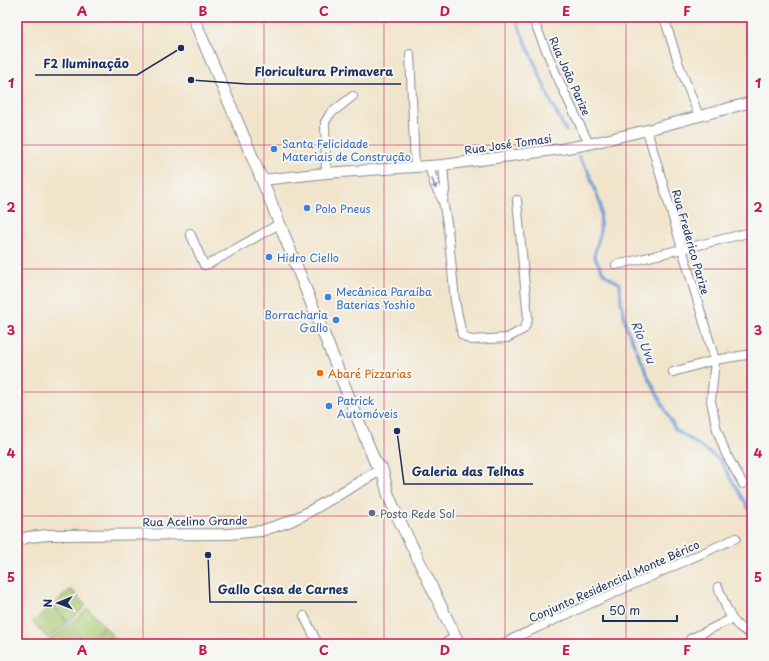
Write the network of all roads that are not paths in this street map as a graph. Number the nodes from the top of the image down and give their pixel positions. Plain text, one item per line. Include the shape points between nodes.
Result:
1 (193, 17) edge
2 (532, 17) edge
3 (664, 17) edge
4 (410, 54) dead end
5 (353, 96) dead end
6 (752, 102) edge
7 (699, 116) junction
8 (647, 130) junction
9 (589, 144) junction
10 (443, 165) junction
11 (429, 166) junction
12 (415, 167) junction
13 (326, 173) junction
14 (262, 180) junction
15 (517, 200) dead end
16 (443, 201) junction
17 (279, 224) junction
18 (752, 232) edge
19 (190, 233) dead end
20 (682, 250) junction
21 (616, 265) dead end
22 (752, 354) edge
23 (715, 360) junction
24 (673, 372) dead end
25 (382, 469) junction
26 (743, 484) dead end
27 (736, 538) dead end
28 (17, 541) edge
29 (718, 587) dead end
30 (304, 616) dead end
31 (731, 619) junction
32 (752, 634) edge
33 (458, 640) edge
34 (318, 644) edge
35 (443, 644) edge
36 (501, 644) edge
37 (688, 644) edge

1 - 14 main road
2 - 9 street, Rua João Parize
3 - 7 street
4 - 12 street
5 - 13 street via 330,114 325,122
6 - 7 street, Rua José Tomasi
7 - 8 street, Rua José Tomasi
8 - 9 street, Rua José Tomasi
8 - 20 street, Rua Frederico Parize
9 - 10 street, Rua José Tomasi
10 - 11 street, Rua José Tomasi
10 - 16 street
11 - 12 street, Rua José Tomasi
11 -> 16 street via 434,186
12 - 13 street, Rua José Tomasi
13 - 14 street, Rua José Tomasi
14 - 17 main road
15 - 16 street via 528,319 524,329 507,338 472,340 462,335 455,301
17 - 19 street via 204,265
17 - 25 main road via 375,462
18 - 20 street
20 - 21 street
20 - 23 street, Rua Frederico Parize
22 - 23 street
23 - 24 street
23 - 26 street via 711,401 717,430 726,454
25 - 28 street, Rua Acelino Grande via 305,514 261,531 228,534 49,535
25 - 33 main road via 388,494 402,529
27 - 36 street, Conjunto Residencial Monte Bérico
29 - 31 street
30 - 34 street
31 - 32 street via 742,630
31 - 37 street via 690,639
33 - 35 street

